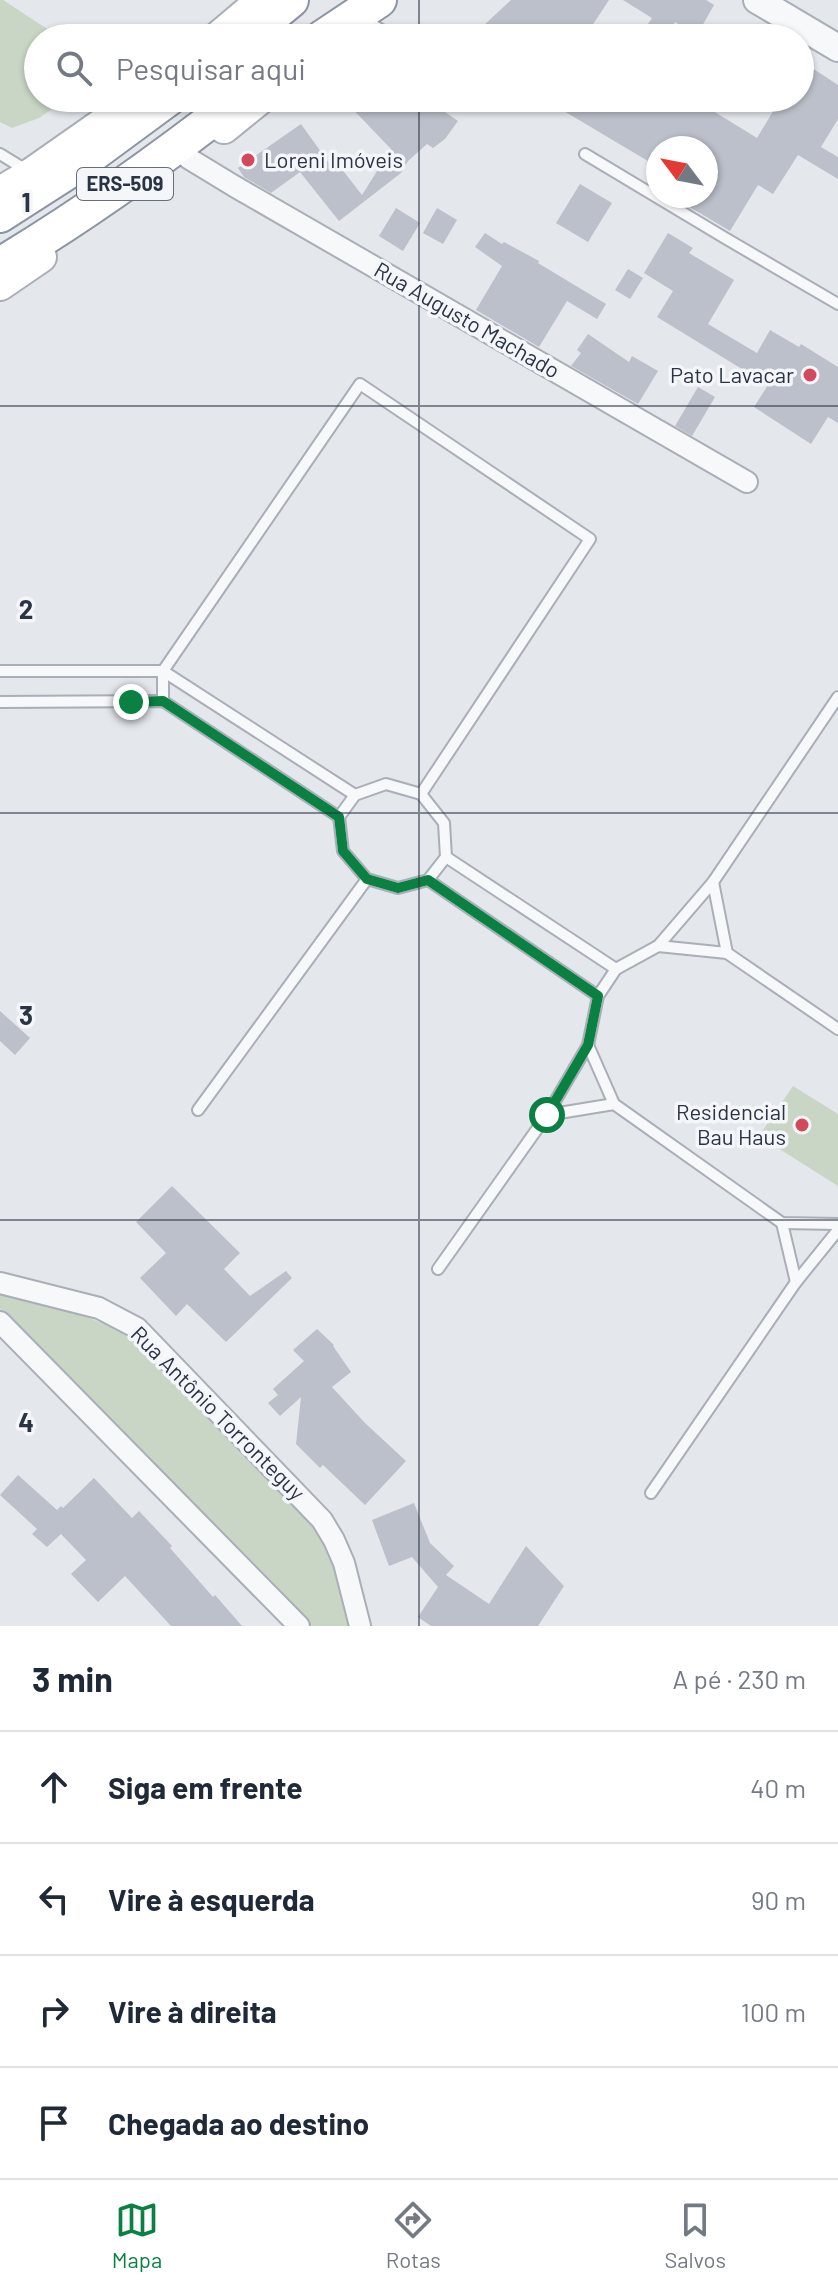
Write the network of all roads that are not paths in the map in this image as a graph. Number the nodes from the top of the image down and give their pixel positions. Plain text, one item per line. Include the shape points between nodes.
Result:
1 (291, 0) edge
2 (757, 0) edge
3 (370, 4) edge
4 (250, 13) edge
5 (336, 24) edge
6 (342, 24) edge
7 (349, 24) edge
8 (384, 24) edge
9 (798, 24) edge
10 (814, 34) edge
11 (838, 48) edge
12 (120, 112) edge
13 (145, 112) edge
14 (222, 112) edge
15 (244, 112) edge
16 (0, 154) edge
17 (585, 154) dead end
18 (188, 158) junction
19 (22, 185) edge
20 (0, 215) edge
21 (1, 271) edge
22 (838, 304) edge
23 (747, 482) dead end
24 (0, 671) edge
25 (163, 671) junction
26 (838, 697) edge
27 (163, 701) junction
28 (0, 702) edge
29 (421, 794) junction
30 (355, 795) junction
31 (339, 817) junction
32 (446, 857) junction
33 (367, 879) junction
34 (428, 880) junction
35 (713, 882) junction
36 (658, 946) junction
37 (727, 953) junction
38 (616, 969) junction
39 (598, 996) junction
40 (838, 1029) edge
41 (588, 1045) junction
42 (614, 1104) junction
43 (198, 1110) dead end
44 (547, 1115) junction
45 (782, 1223) junction
46 (838, 1227) edge
47 (438, 1269) dead end
48 (796, 1282) junction
49 (0, 1283) edge
50 (0, 1322) edge
51 (651, 1493) dead end
52 (299, 1626) edge
53 (360, 1626) edge

1 - 4 highway
2 - 9 street
3 - 5 highway
3 - 6 highway
3 - 7 main road
3 - 8 lane
10 - 11 street
12 - 19 main road, ERS-509
13 - 19 highway, ERS-509
14 - 21 highway, ERS-509
15 - 18 main road, ERS-509
16 - 19 lane
17 - 22 lane
18 - 21 main road, ERS-509
18 - 23 street, Rua Augusto Machado
19 - 20 highway, ERS-509
19 - 21 highway via 29,222
24 - 25 lane
25 - 27 lane
25 - 29 lane via 360,384 590,539
25 - 30 lane
26 - 35 lane
27 - 28 lane
27 - 31 lane
29 - 30 lane via 386,784
29 - 32 lane via 444,823
30 - 31 lane
31 - 33 lane via 343,851
32 - 34 lane
32 - 38 lane
33 - 34 lane via 398,888
33 - 43 lane
34 - 39 lane
35 - 36 lane
35 - 37 lane
36 - 37 lane
36 - 38 lane
37 - 40 lane
38 - 39 lane
39 - 41 lane
41 - 42 lane
41 - 44 lane
42 - 44 lane
42 - 45 lane
44 - 47 lane
45 - 46 lane
45 - 48 lane
46 - 48 lane
48 - 51 lane
49 - 53 street, Rua Antônio Torronteguy via 99,1308 137,1328 322,1520 344,1563
50 - 52 street

